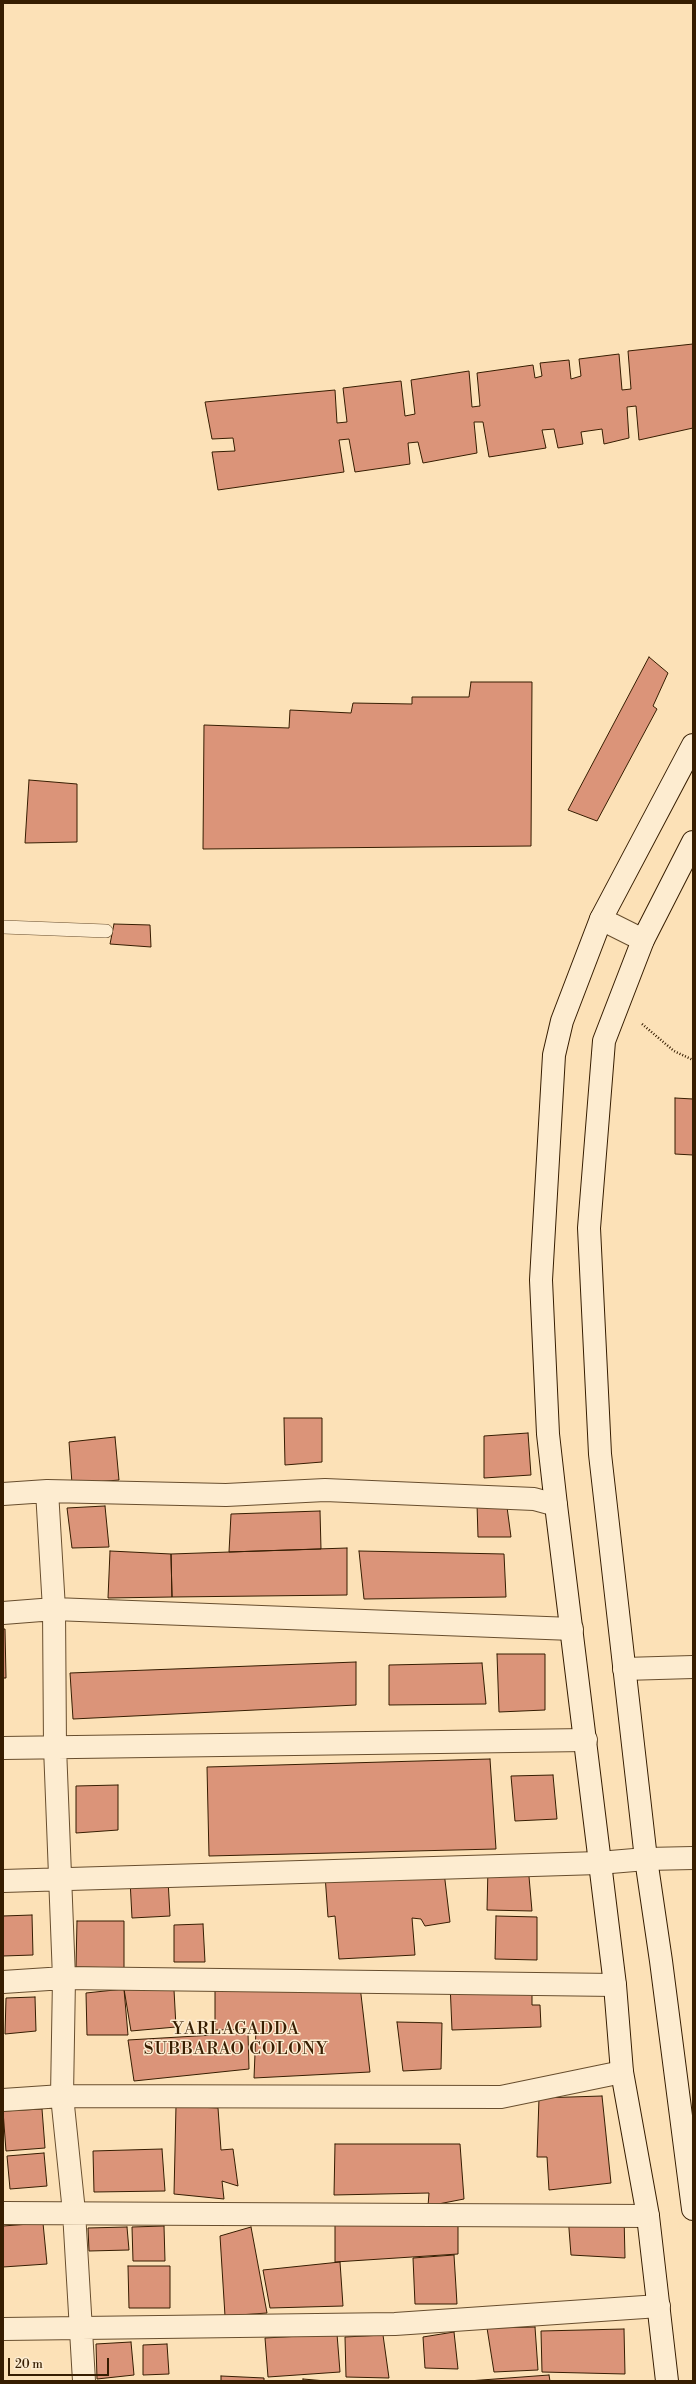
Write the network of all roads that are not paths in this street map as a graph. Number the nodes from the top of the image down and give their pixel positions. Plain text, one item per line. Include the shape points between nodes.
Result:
1 (693, 745) edge
2 (693, 842) edge
3 (601, 919) junction
4 (3, 927) edge
5 (106, 931) dead end
6 (643, 940) junction
7 (47, 1491) junction
8 (3, 1494) edge
9 (556, 1505) junction
10 (54, 1609) junction
11 (3, 1613) edge
12 (572, 1628) junction
13 (693, 1667) edge
14 (624, 1670) junction
15 (586, 1740) junction
16 (55, 1747) junction
17 (3, 1748) edge
18 (693, 1858) edge
19 (646, 1859) junction
20 (599, 1863) junction
21 (3, 1881) edge
22 (61, 1881) junction
23 (64, 1978) junction
24 (3, 1982) edge
25 (615, 1985) junction
26 (622, 2072) junction
27 (62, 2096) junction
28 (686, 2096) edge
29 (3, 2100) edge
30 (693, 2209) edge
31 (74, 2212) junction
32 (3, 2214) edge
33 (648, 2216) junction
34 (659, 2306) junction
35 (3, 2329) edge
36 (82, 2330) junction
37 (84, 2381) edge
38 (667, 2381) edge

1 - 3 street
2 - 6 street
3 - 6 street
3 - 9 street via 562,1021 554,1055 542,1280 548,1434
4 - 5 lane
6 - 14 street via 604,1041 589,1228 600,1454
7 - 8 street
7 - 9 street via 226,1495 325,1490 534,1499
7 - 10 street
9 - 12 street
10 - 11 street
10 - 12 street
10 - 16 street
12 - 15 street
13 - 14 street
14 - 19 street
15 - 16 street
15 - 20 street
16 - 17 street
16 - 22 street
18 - 19 street
19 - 20 street
19 - 28 street
20 - 22 street
20 - 25 street
21 - 22 street
22 - 23 street
23 - 24 street
23 - 25 street
23 - 27 street
25 - 26 street
26 - 27 street via 501,2097
26 - 33 street
27 - 29 street
27 - 31 street
28 - 30 street
31 - 32 street
31 - 33 street
31 - 36 street
33 - 34 street
34 - 36 street via 395,2324
34 - 38 street
35 - 36 street
36 - 37 street

